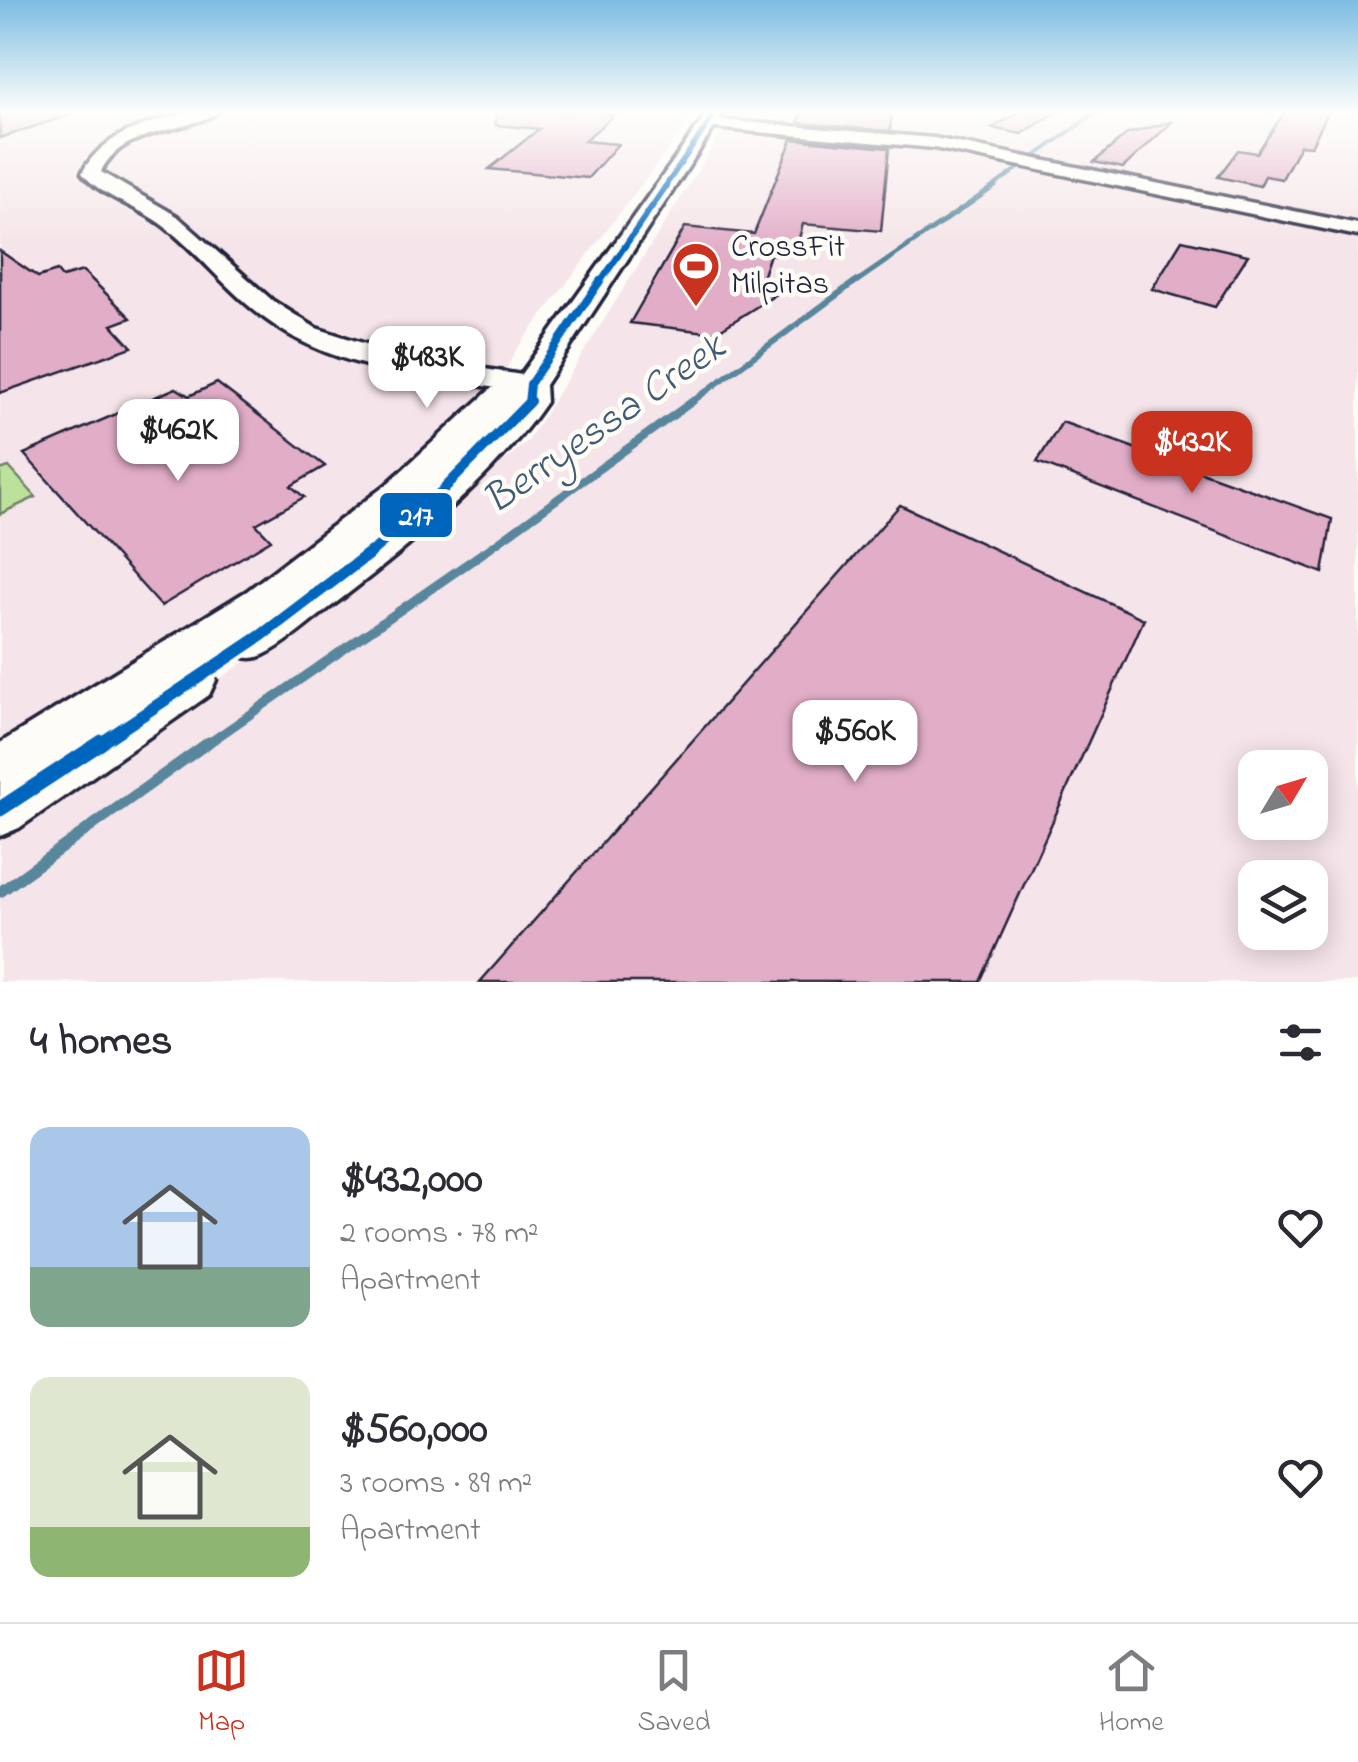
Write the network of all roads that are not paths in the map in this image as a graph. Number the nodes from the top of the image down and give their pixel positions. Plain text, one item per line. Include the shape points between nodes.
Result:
1 (100, 157) edge
2 (685, 157) edge
3 (1012, 157) edge
4 (1358, 230) edge
5 (521, 394) junction
6 (0, 772) edge
7 (0, 808) edge

1 - 5 street via 91,172 105,185 170,220 282,320 390,364 397,374
2 - 5 main road
3 - 4 street
5 - 6 main road via 262,603
5 - 7 main road via 462,476 363,563

